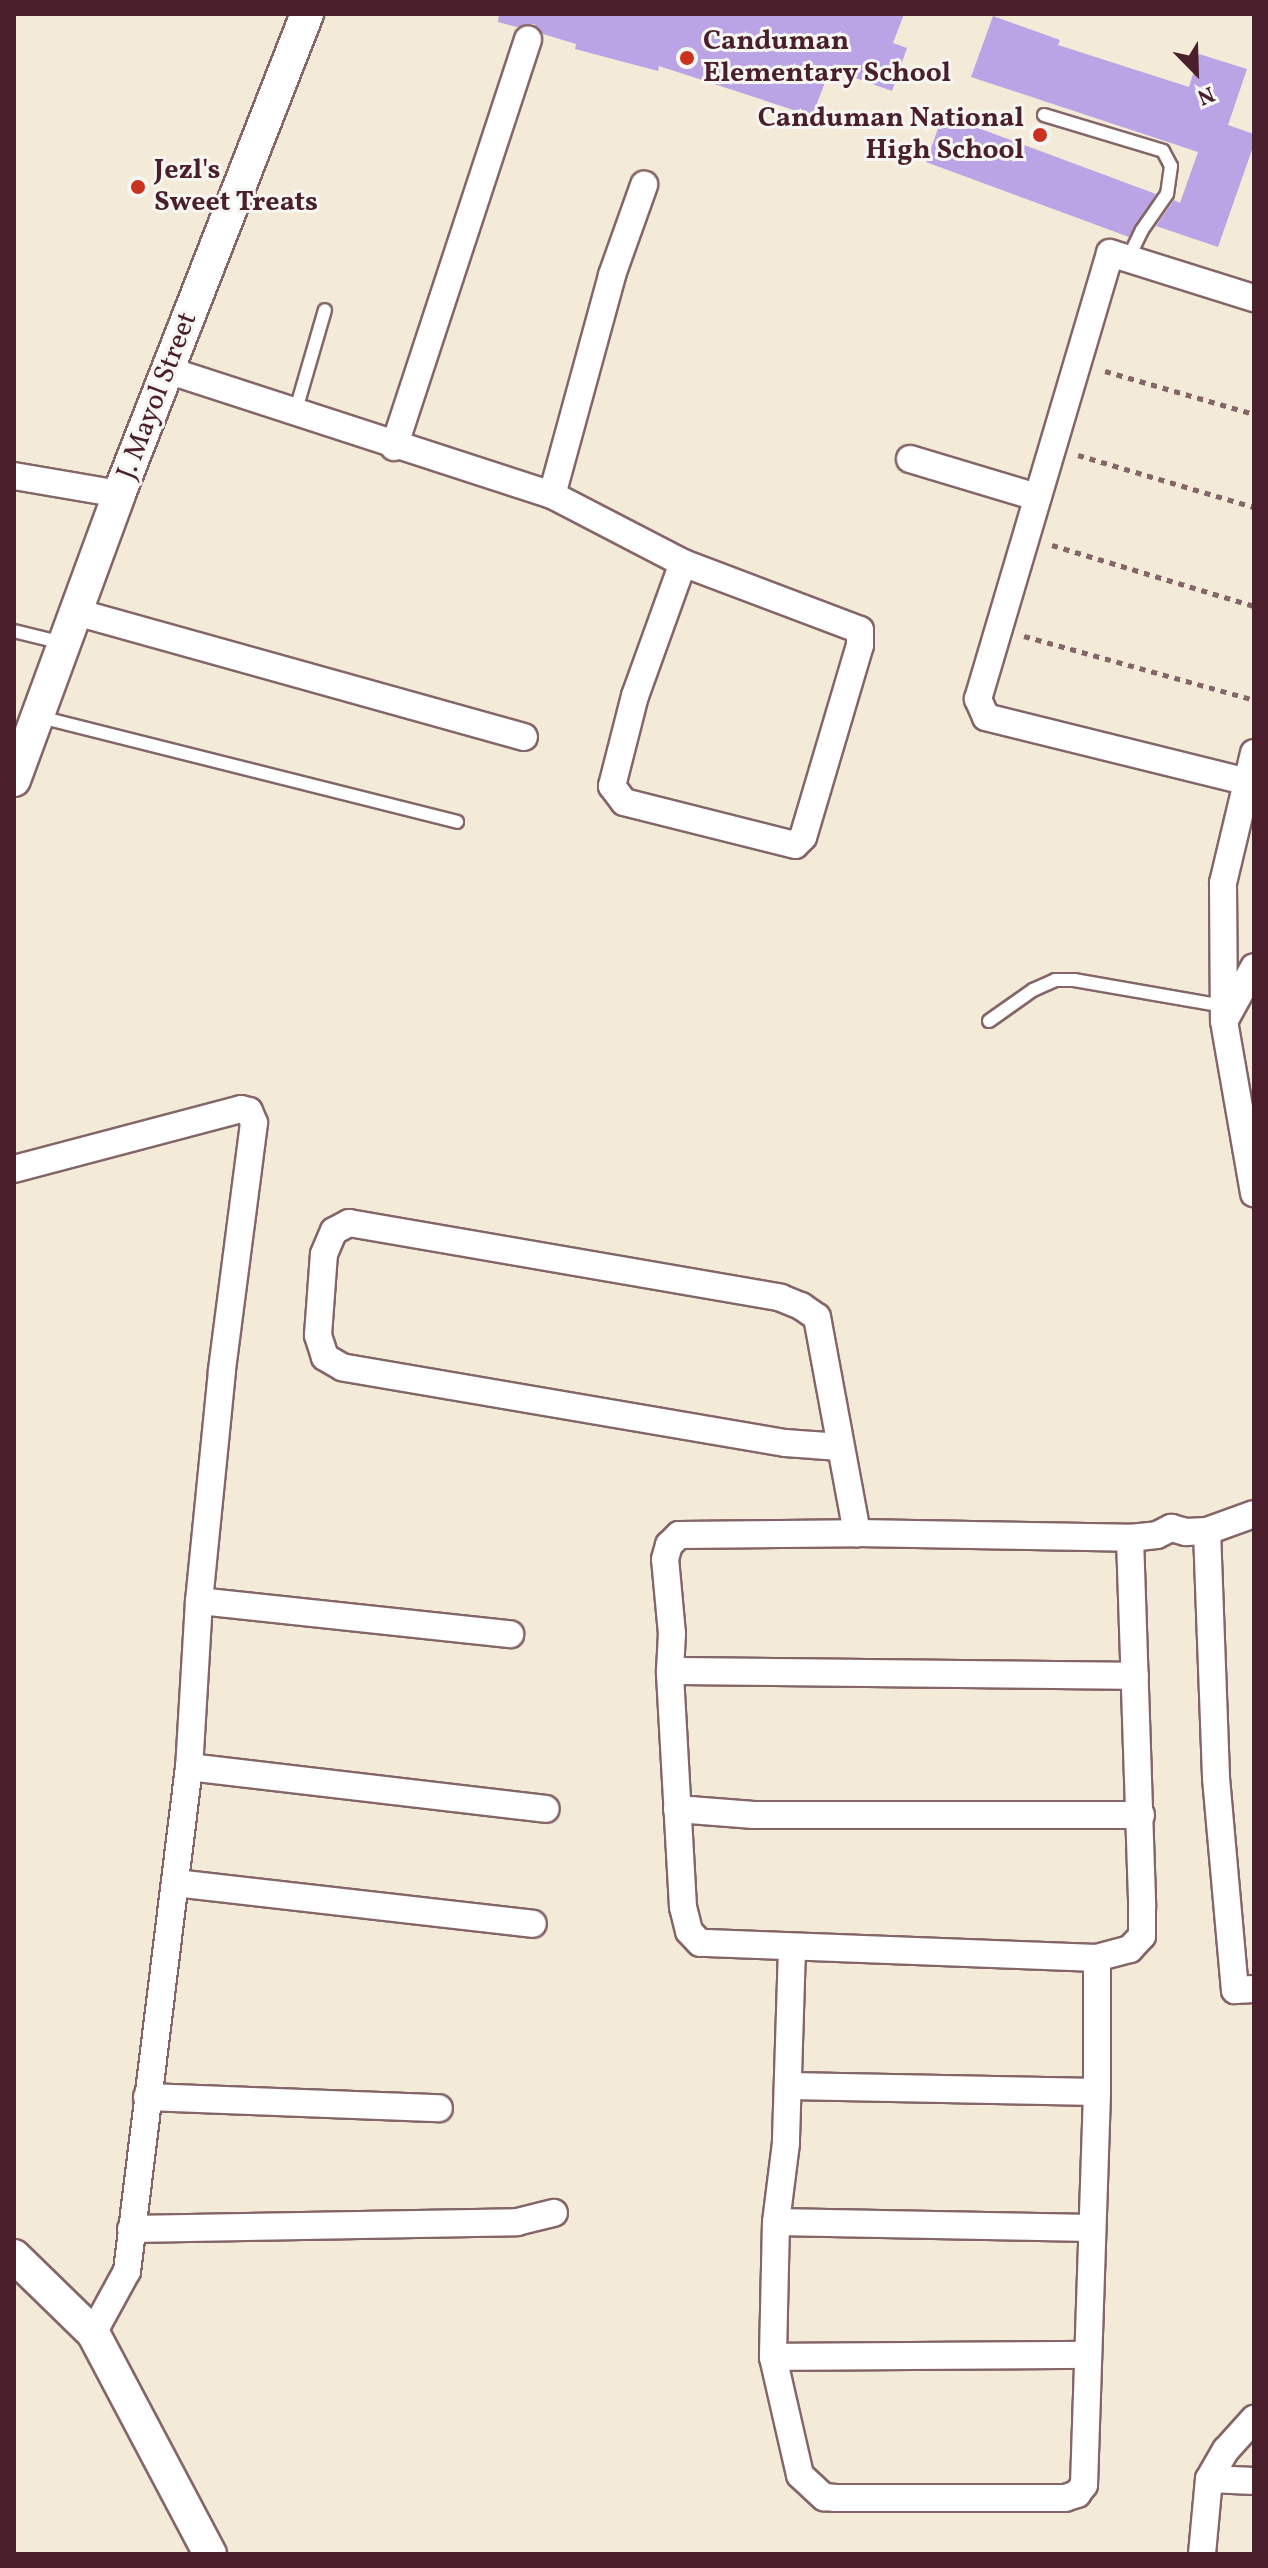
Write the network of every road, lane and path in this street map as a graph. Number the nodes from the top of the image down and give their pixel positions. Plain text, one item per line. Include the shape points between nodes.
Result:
1 (307, 14) edge
2 (528, 39) dead end
3 (1044, 115) dead end
4 (644, 185) dead end
5 (1128, 259) junction
6 (1254, 298) edge
7 (325, 310) dead end
8 (1078, 363) junction
9 (167, 370) junction
10 (295, 413) junction
11 (1254, 414) edge
12 (394, 447) junction
13 (1054, 448) junction
14 (910, 459) dead end
15 (14, 476) edge
16 (119, 494) junction
17 (552, 495) junction
18 (1037, 497) junction
19 (1254, 507) edge
20 (1027, 538) junction
21 (683, 563) junction
22 (1254, 606) edge
23 (76, 612) junction
24 (998, 629) junction
25 (14, 631) edge
26 (63, 643) junction
27 (1254, 700) edge
28 (37, 716) junction
29 (524, 737) dead end
30 (1254, 753) edge
31 (14, 780) edge
32 (1244, 781) junction
33 (457, 822) dead end
34 (1254, 967) edge
35 (1224, 1013) junction
36 (989, 1021) dead end
37 (1250, 1158) edge
38 (14, 1169) edge
39 (1254, 1193) edge
40 (840, 1447) junction
41 (1254, 1514) edge
42 (1196, 1532) junction
43 (857, 1533) junction
44 (1130, 1538) junction
45 (199, 1601) junction
46 (510, 1634) dead end
47 (670, 1671) junction
48 (1135, 1676) junction
49 (189, 1767) junction
50 (546, 1809) dead end
51 (677, 1809) junction
52 (1141, 1815) junction
53 (175, 1883) junction
54 (533, 1924) dead end
55 (792, 1948) junction
56 (1097, 1958) junction
57 (1254, 1989) edge
58 (789, 2086) junction
59 (1097, 2092) junction
60 (147, 2097) junction
61 (439, 2108) dead end
62 (554, 2213) dead end
63 (776, 2222) junction
64 (1092, 2228) junction
65 (131, 2229) junction
66 (14, 2256) edge
67 (93, 2333) junction
68 (1086, 2355) junction
69 (773, 2357) junction
70 (1254, 2419) edge
71 (1209, 2479) junction
72 (1254, 2481) edge
73 (210, 2554) edge
74 (1202, 2554) edge

1 - 9 street, J. Mayol Street
2 - 12 street
3 - 5 lane via 1163,151 1171,166 1167,194
4 - 17 street via 612,275
5 - 6 street
5 - 8 street via 1110,253
7 - 10 lane
8 - 11 path
8 - 13 street
9 - 10 street
9 - 16 street, J. Mayol Street
10 - 12 street
12 - 17 street
13 - 18 street
13 - 19 path
14 - 18 street
15 - 16 street
16 - 23 street, J. Mayol Street
17 - 21 street
18 - 20 street
20 - 22 path
20 - 24 street
21 - 21 street via 860,630 803,837 795,845 624,802 612,786 635,696
23 - 26 street, J. Mayol Street
23 - 29 street
24 - 27 path
24 - 32 street via 978,699 986,717
25 - 26 lane
26 - 28 street, J. Mayol Street
28 - 31 street, J. Mayol Street
28 - 33 lane
30 - 32 street
32 - 35 street via 1223,883
34 - 35 street
35 - 36 lane via 1055,980
35 - 37 street
37 - 39 street
38 - 45 street via 249,1111 254,1123
40 - 40 street via 785,1443 342,1367 325,1357 318,1335 324,1254 334,1231 349,1223 781,1298 817,1317
40 - 43 street
41 - 42 street
42 - 44 street via 1171,1528
42 - 57 street via 1235,1990
43 - 44 street
43 - 47 street via 679,1535 665,1559
44 - 48 street
45 - 46 street
45 - 49 street
47 - 48 street
47 - 51 street
48 - 52 street
49 - 50 street
49 - 53 street
51 - 52 street via 754,1815
51 - 55 street via 689,1931 700,1943
52 - 56 street via 1142,1936 1130,1949
53 - 54 street
53 - 60 street
55 - 56 street
55 - 58 street
56 - 59 street
58 - 59 street
58 - 63 street
59 - 64 street
60 - 61 street
60 - 65 street
62 - 65 street via 517,2222
63 - 64 street
63 - 69 street
64 - 68 street
65 - 67 street via 127,2271
66 - 67 street
67 - 73 street
68 - 69 street
68 - 69 street via 1084,2485 1077,2494 1050,2498 824,2497 800,2475
70 - 71 street
71 - 72 street
71 - 74 street

